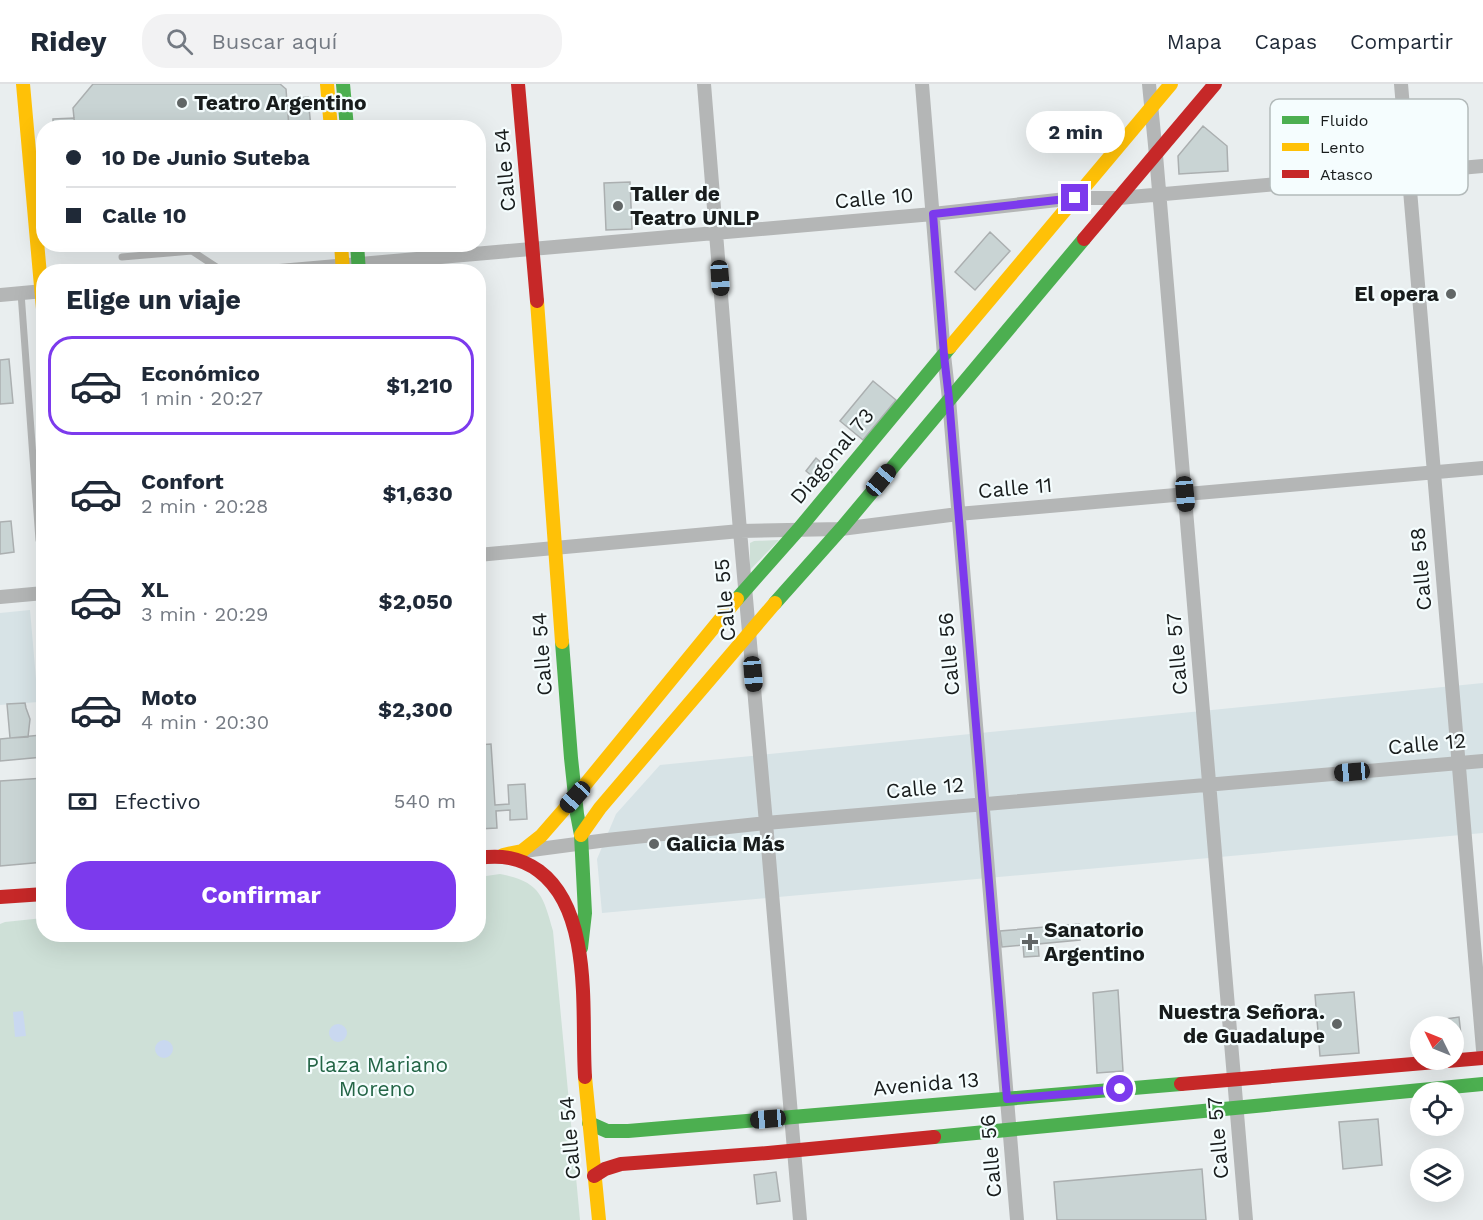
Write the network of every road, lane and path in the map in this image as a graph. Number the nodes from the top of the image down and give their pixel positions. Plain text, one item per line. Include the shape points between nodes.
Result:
1 (23, 84) edge
2 (327, 84) edge
3 (343, 84) edge
4 (519, 84) edge
5 (704, 84) edge
6 (922, 84) edge
7 (1149, 84) edge
8 (1171, 84) edge
9 (1215, 84) edge
10 (1401, 84) edge
11 (1402, 99) edge
12 (1151, 108) junction
13 (330, 120) edge
14 (345, 120) edge
15 (1156, 154) junction
16 (1483, 166) edge
17 (1468, 167) edge
18 (1270, 185) edge
19 (1160, 194) junction
20 (1411, 195) edge
21 (1075, 198) junction
22 (1119, 198) junction
23 (933, 214) junction
24 (36, 226) edge
25 (716, 232) junction
26 (533, 248) junction
27 (180, 252) edge
28 (194, 252) edge
29 (122, 257) dead end
30 (212, 264) edge
31 (394, 264) edge
32 (36, 292) edge
33 (21, 293) junction
34 (0, 295) edge
35 (944, 355) junction
36 (949, 399) junction
37 (1483, 468) edge
38 (1434, 472) junction
39 (1185, 494) junction
40 (36, 499) edge
41 (958, 514) junction
42 (841, 529) junction
43 (798, 530) junction
44 (740, 531) junction
45 (556, 549) junction
46 (486, 554) edge
47 (746, 590) junction
48 (36, 594) edge
49 (0, 597) edge
50 (749, 632) junction
51 (1483, 761) edge
52 (1459, 763) junction
53 (1209, 785) junction
54 (575, 797) junction
55 (983, 804) junction
56 (766, 823) junction
57 (581, 839) junction
58 (522, 851) junction
59 (503, 855) junction
60 (486, 857) edge
61 (36, 895) edge
62 (0, 897) edge
63 (579, 956) junction
64 (1483, 1050) edge
65 (1483, 1058) edge
66 (1234, 1080) junction
67 (1483, 1084) edge
68 (1007, 1099) junction
69 (1236, 1108) junction
70 (791, 1117) junction
71 (590, 1124) junction
72 (1010, 1130) junction
73 (794, 1150) junction
74 (594, 1176) junction
75 (599, 1220) edge
76 (800, 1220) edge
77 (1017, 1220) edge
78 (1246, 1220) edge

1 - 24 main road
2 - 13 main road
3 - 14 main road
4 - 26 main road, Calle 54
5 - 25 street, Calle 55
6 - 23 street, Calle 56
7 - 12 street, Calle 57
8 - 12 main road, Diagonal 73
9 - 15 main road
10 - 11 street, Calle 58
12 - 15 street, Calle 57
12 - 21 main road, Diagonal 73
15 - 19 street, Calle 57
15 - 22 main road
16 - 17 street, Calle 10
18 - 19 street, Calle 10
19 - 22 street, Calle 10
19 - 39 street, Calle 57
20 - 38 street, Calle 58
21 - 22 street, Calle 10
21 - 23 street, Calle 10
21 - 35 main road, Diagonal 73
22 - 36 main road
23 - 25 street, Calle 10
23 - 35 street, Calle 56
25 - 26 street, Calle 10
25 - 44 street, Calle 55
26 - 31 street, Calle 10
26 - 45 main road, Calle 54
27 - 29 lane
28 - 30 lane
32 - 33 street
33 - 34 street
33 - 40 lane
35 - 36 street, Calle 56
35 - 43 main road, Diagonal 73
36 - 41 street, Calle 56
36 - 42 main road
37 - 38 street, Calle 11
38 - 39 street, Calle 11
38 - 52 street, Calle 58
39 - 41 street, Calle 11
39 - 53 street, Calle 57
41 - 42 street, Calle 11
41 - 55 street, Calle 56
42 - 43 street, Calle 11
42 - 50 main road
43 - 44 street, Calle 11
43 - 47 main road, Diagonal 73
44 - 45 street, Calle 11
44 - 47 street, Calle 55
45 - 46 street, Calle 11
45 - 54 main road, Calle 54
47 - 50 street, Calle 55
47 - 54 main road, Diagonal 73
48 - 49 street
50 - 56 street, Calle 55
50 - 57 main road via 600,808
51 - 52 street, Calle 12
52 - 53 street, Calle 12
52 - 64 street, Calle 58
53 - 55 street, Calle 12
53 - 66 street, Calle 57
54 - 57 main road, Calle 54
54 - 58 main road, Diagonal 73 via 541,836
55 - 56 street, Calle 12
55 - 68 street, Calle 56
56 - 57 street, Calle 12
56 - 70 street, Calle 55
57 - 58 street, Calle 12
57 - 63 main road, Calle 54 via 585,913
58 - 59 main road, Calle 12
59 - 60 main road, Calle 12
59 - 63 main road via 534,867 557,888 574,924
61 - 62 main road
63 - 71 main road, Calle 54
65 - 66 main road, Avenida 13
66 - 68 main road, Avenida 13
66 - 69 street, Calle 57
67 - 69 main road
68 - 70 main road, Avenida 13
68 - 72 street, Calle 56
69 - 72 main road
69 - 78 street, Calle 57
70 - 71 main road, Avenida 13 via 628,1131 607,1131
70 - 73 street, Calle 55
71 - 74 main road, Calle 54
72 - 73 main road
72 - 77 street, Calle 56
73 - 74 main road via 621,1164
73 - 76 street, Calle 55
74 - 75 main road, Calle 54

